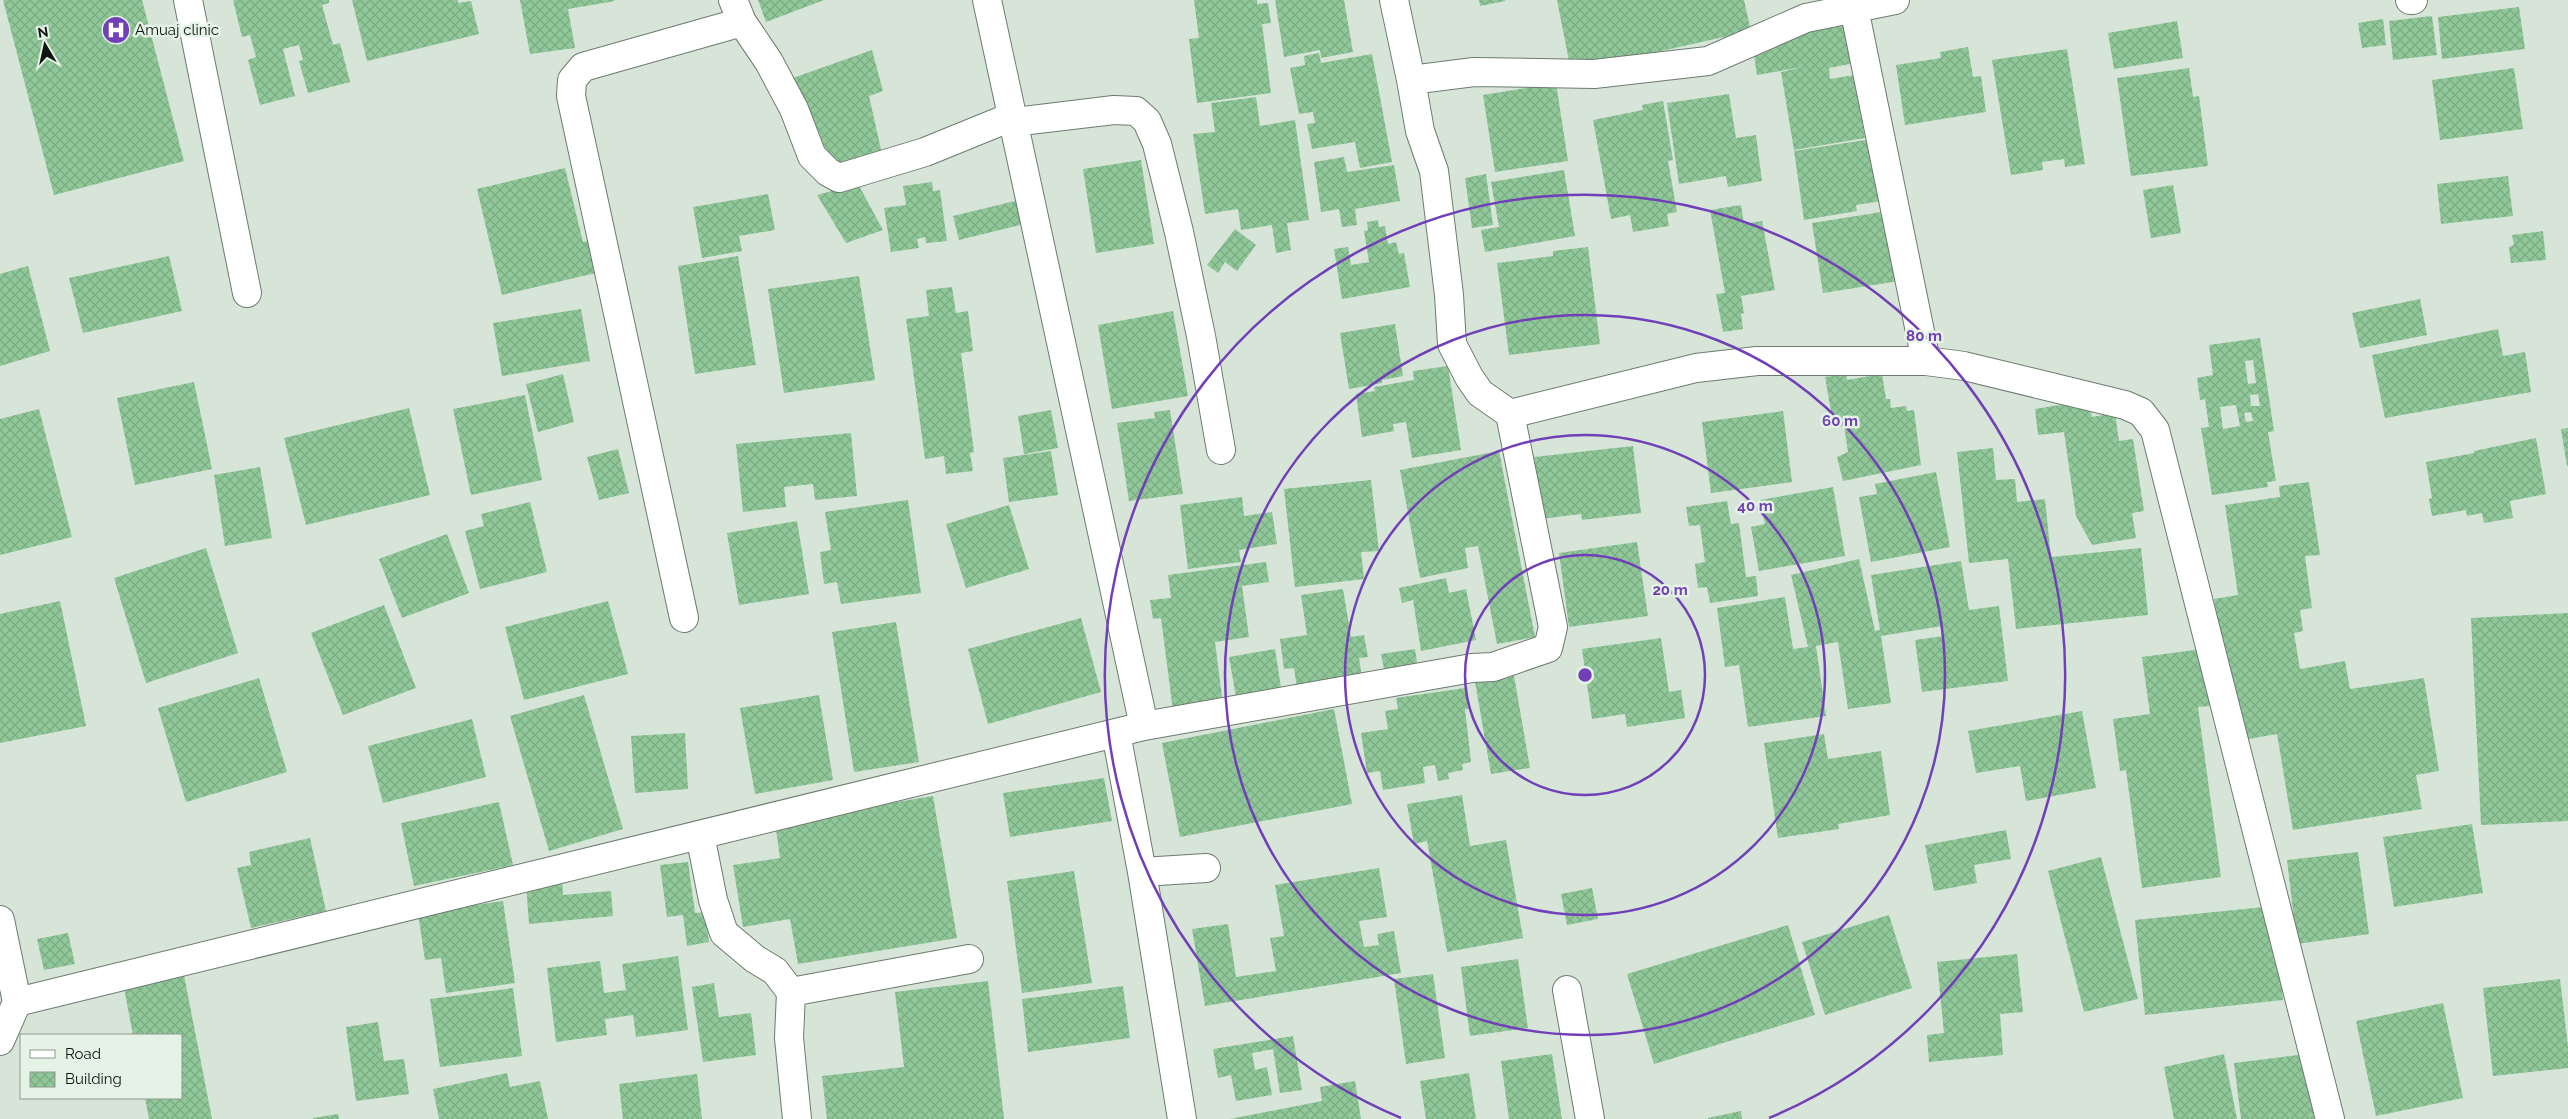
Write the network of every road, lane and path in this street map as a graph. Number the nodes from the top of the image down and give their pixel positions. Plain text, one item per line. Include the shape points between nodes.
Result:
1 (188, 0) edge
2 (987, 0) edge
3 (1394, 0) edge
4 (1895, 0) edge
5 (1854, 8) junction
6 (1804, 9) edge
7 (737, 11) edge
8 (1411, 80) junction
9 (1012, 120) junction
10 (247, 293) dead end
11 (1926, 361) junction
12 (1510, 414) junction
13 (1221, 450) dead end
14 (684, 618) dead end
15 (1144, 726) junction
16 (1116, 733) junction
17 (700, 835) junction
18 (1206, 868) dead end
19 (1142, 872) junction
20 (0, 920) edge
21 (969, 959) dead end
22 (1566, 990) dead end
23 (791, 992) junction
24 (17, 1002) junction
25 (0, 1041) edge
26 (797, 1119) edge
27 (1182, 1119) edge
28 (1590, 1119) edge
29 (2330, 1119) edge

1 - 10 street
2 - 9 street
3 - 8 street
4 - 5 street
5 - 6 street
5 - 11 street
6 - 8 street via 1708,61 1594,74 1474,72
7 - 9 street via 794,109 812,156 839,178 926,152
7 - 14 street via 583,67 572,80 571,96
8 - 12 street via 1420,132 1434,171 1452,344 1480,393
9 - 13 street via 1114,110 1136,111 1147,121 1157,144 1179,232
9 - 15 street
11 - 12 street via 1758,361 1696,368
11 - 29 street via 1964,366 2125,405 2141,412 2155,430
12 - 15 street via 1553,627 1548,648 1493,667 1316,694
15 - 16 street
16 - 17 street
16 - 19 street
17 - 23 street via 713,900 724,933 755,959 776,971
17 - 24 street
18 - 19 street
19 - 27 street
20 - 24 street
21 - 23 street
22 - 28 street
23 - 26 street via 789,1038
24 - 25 street

